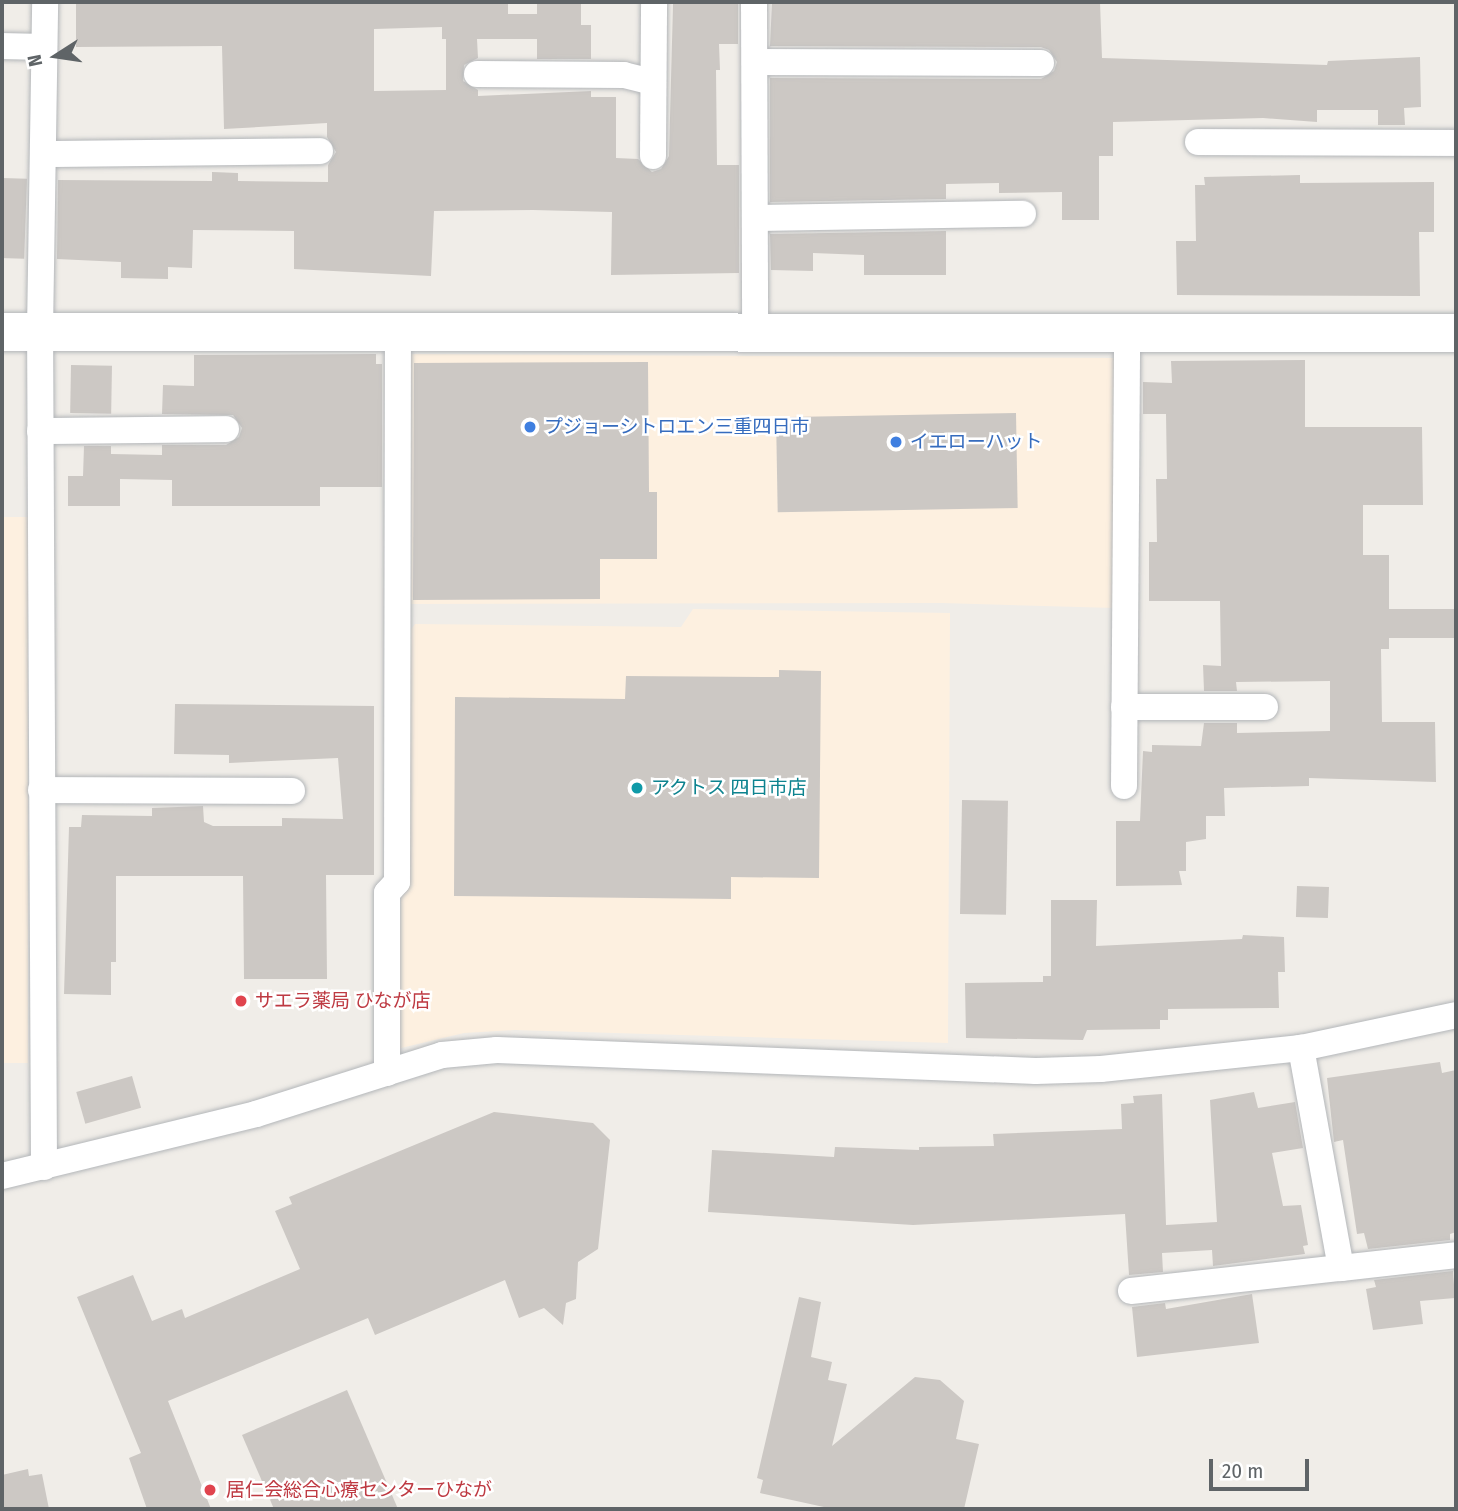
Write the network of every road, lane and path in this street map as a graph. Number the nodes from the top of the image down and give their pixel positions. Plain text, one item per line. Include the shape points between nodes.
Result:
1 (45, 2) edge
2 (654, 2) edge
3 (754, 2) edge
4 (2, 47) edge
5 (44, 47) junction
6 (755, 62) junction
7 (1041, 63) dead end
8 (477, 74) dead end
9 (653, 82) junction
10 (1198, 142) dead end
11 (1456, 143) edge
12 (320, 150) dead end
13 (43, 154) junction
14 (653, 156) dead end
15 (1023, 214) dead end
16 (755, 218) junction
17 (40, 331) junction
18 (2, 332) edge
19 (398, 332) junction
20 (1456, 333) edge
21 (755, 334) junction
22 (1127, 334) junction
23 (226, 429) dead end
24 (40, 430) junction
25 (1265, 707) dead end
26 (1124, 708) junction
27 (1125, 786) dead end
28 (41, 790) junction
29 (292, 791) dead end
30 (1456, 1015) edge
31 (1301, 1048) junction
32 (387, 1073) junction
33 (44, 1167) junction
34 (2, 1176) edge
35 (1456, 1255) edge
36 (1341, 1268) junction
37 (1131, 1292) dead end

1 - 5 street
2 - 9 street
3 - 6 street
4 - 5 street
5 - 13 street
6 - 7 street
6 - 16 street
8 - 9 street via 624,75
9 - 14 street
10 - 11 street
12 - 13 street
13 - 17 street
15 - 16 street
16 - 21 street
17 - 18 street
17 - 19 street
17 - 24 street
19 - 21 street
19 - 32 street via 397,883 387,894
20 - 22 street
21 - 22 street
22 - 26 street
23 - 24 street
24 - 28 street
25 - 26 street
26 - 27 street
28 - 29 street
28 - 33 street
30 - 31 street
31 - 32 street via 1037,1072 497,1050 442,1055
31 - 36 street
32 - 33 street via 256,1114
33 - 34 street
35 - 36 street
36 - 37 street

